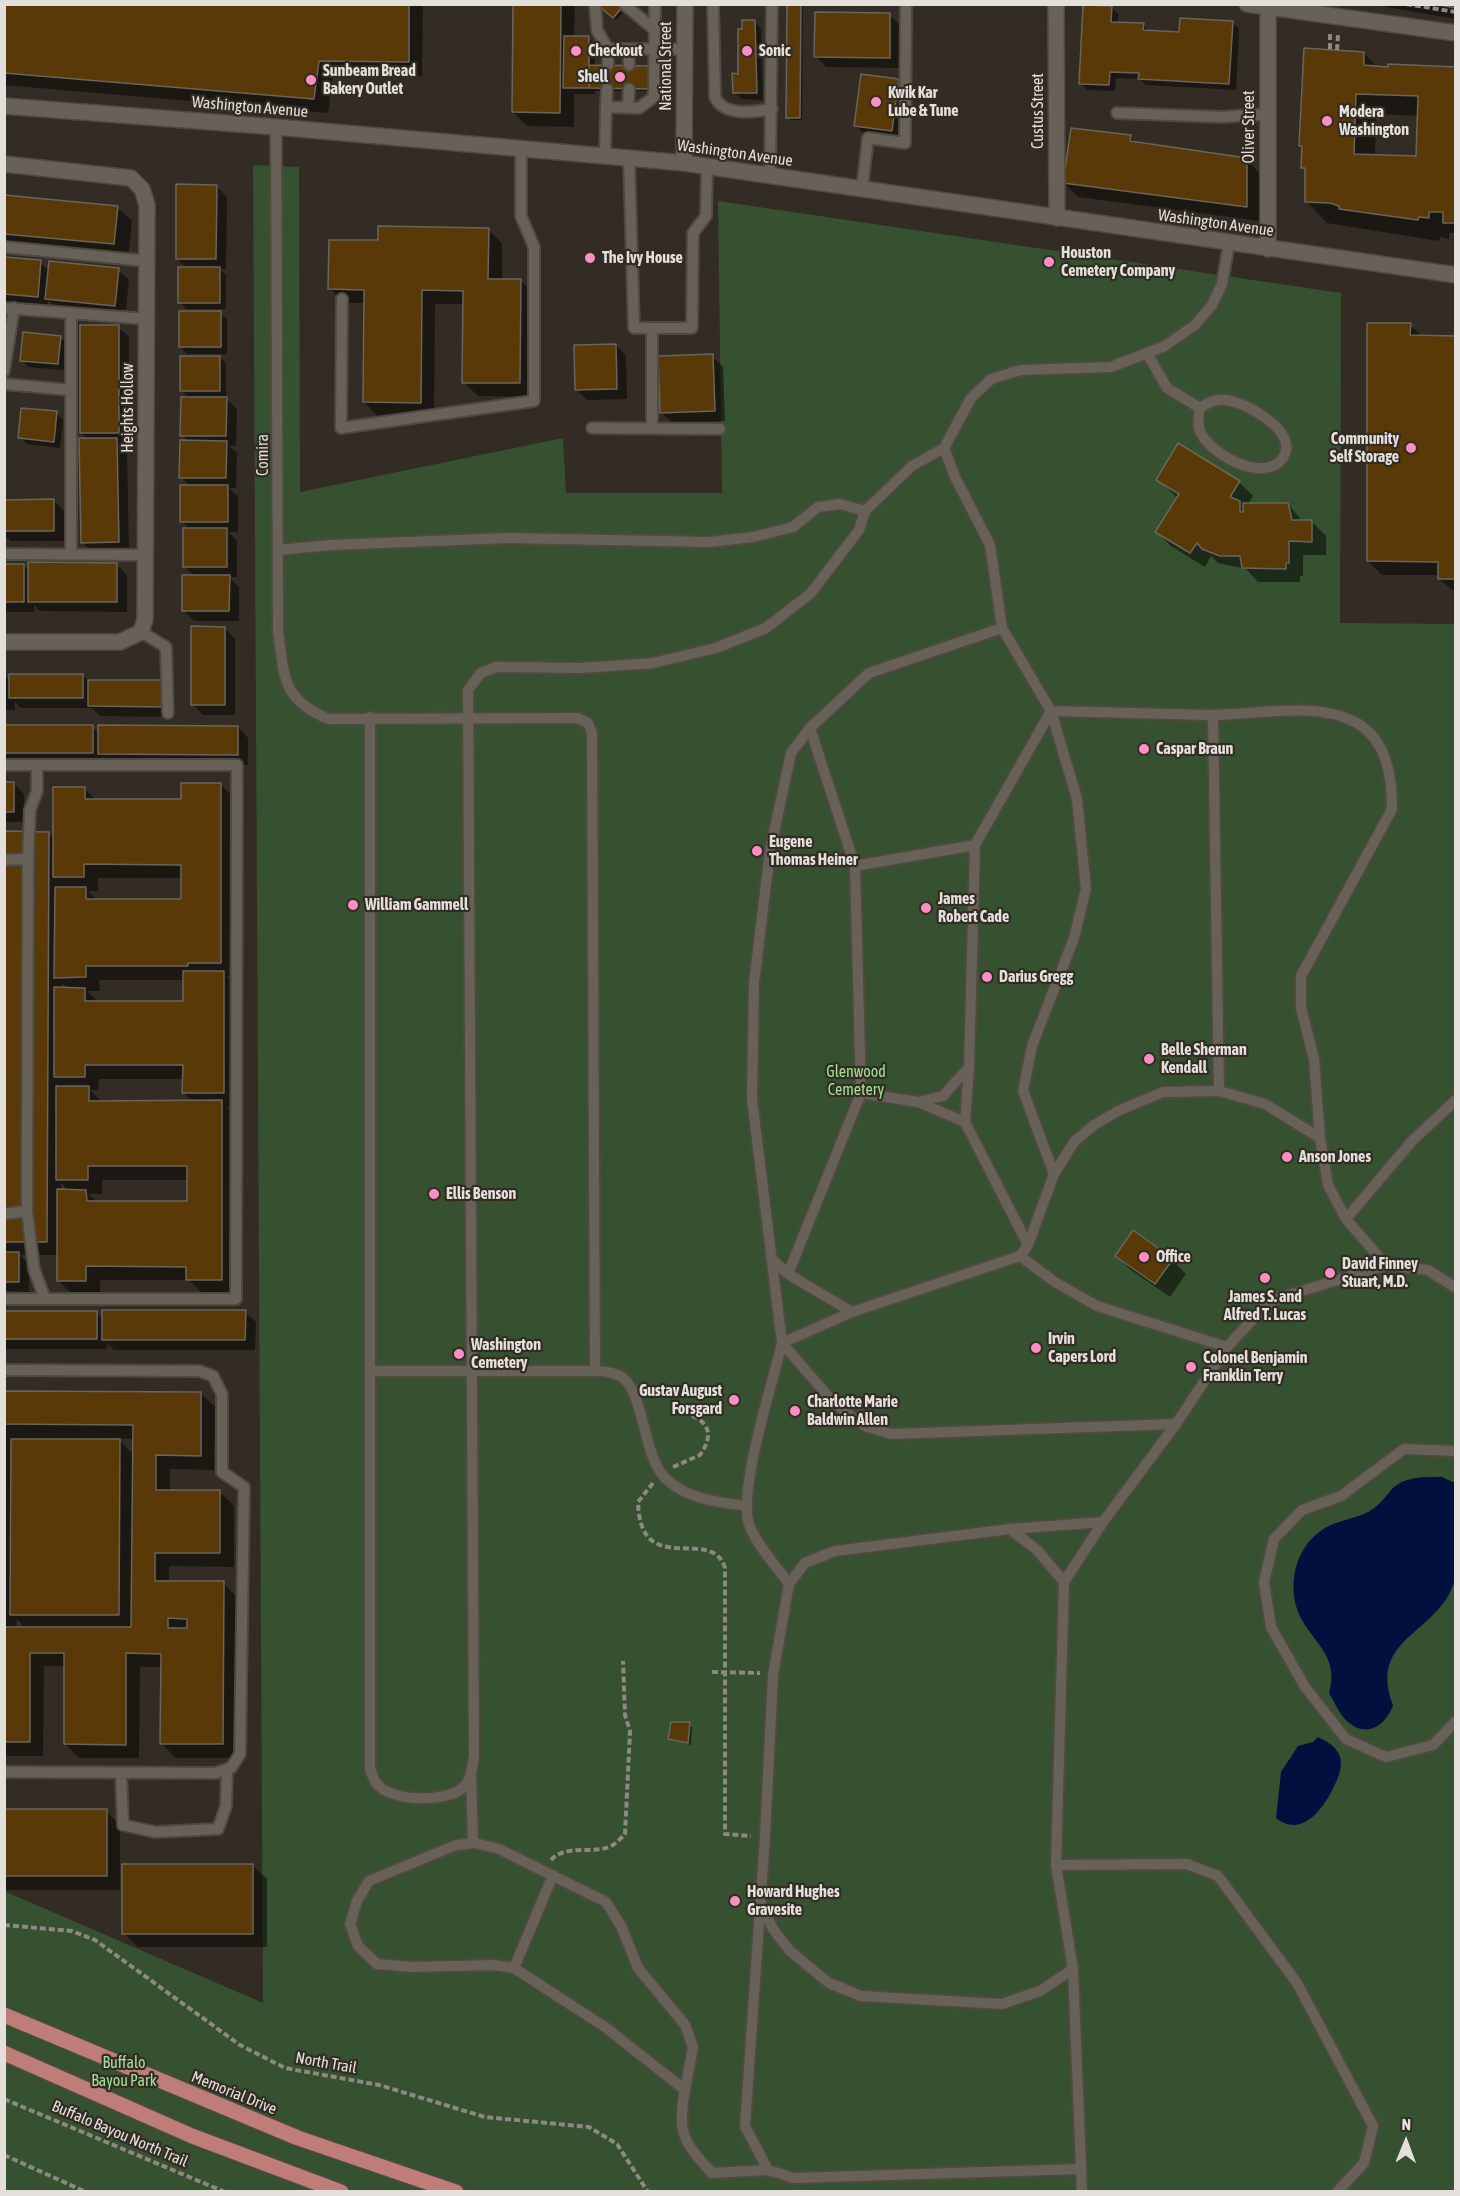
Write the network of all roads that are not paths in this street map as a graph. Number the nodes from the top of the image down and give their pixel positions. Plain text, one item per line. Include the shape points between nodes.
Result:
1 (595, 4) edge
2 (625, 4) edge
3 (685, 4) edge
4 (722, 4) edge
5 (906, 4) edge
6 (1056, 4) edge
7 (1247, 4) edge
8 (771, 5) edge
9 (653, 6) edge
10 (1268, 6) edge
11 (714, 9) edge
12 (655, 30) junction
13 (1455, 33) edge
14 (608, 49) junction
15 (629, 49) junction
16 (655, 49) junction
17 (685, 49) junction
18 (608, 65) dead end
19 (629, 65) dead end
20 (607, 88) dead end
21 (629, 89) dead end
22 (4, 106) edge
23 (606, 107) junction
24 (628, 107) junction
25 (772, 109) junction
26 (1117, 113) dead end
27 (1267, 114) junction
28 (276, 127) junction
29 (521, 149) junction
30 (605, 157) junction
31 (629, 159) junction
32 (684, 163) junction
33 (4, 164) edge
34 (707, 166) junction
35 (770, 176) junction
36 (862, 189) junction
37 (1057, 218) junction
38 (1229, 243) junction
39 (4, 247) edge
40 (1268, 249) junction
41 (147, 261) junction
42 (1455, 275) edge
43 (342, 299) dead end
44 (9, 308) edge
45 (71, 313) junction
46 (147, 319) junction
47 (651, 328) junction
48 (1148, 355) junction
49 (4, 371) edge
50 (4, 384) edge
51 (71, 390) junction
52 (1200, 408) junction
53 (592, 428) dead end
54 (652, 428) junction
55 (720, 429) dead end
56 (945, 448) junction
57 (865, 511) junction
58 (278, 550) junction
59 (4, 554) edge
60 (71, 555) junction
61 (146, 555) junction
62 (1002, 628) junction
63 (141, 632) junction
64 (4, 642) edge
65 (1051, 711) junction
66 (168, 712) dead end
67 (1213, 715) junction
68 (370, 717) junction
69 (466, 717) junction
70 (810, 728) junction
71 (4, 765) edge
72 (37, 765) junction
73 (975, 845) junction
74 (28, 859) junction
75 (4, 860) edge
76 (855, 866) junction
77 (969, 1067) junction
78 (1219, 1091) junction
79 (861, 1093) junction
80 (1455, 1100) edge
81 (918, 1102) junction
82 (965, 1122) junction
83 (1320, 1138) junction
84 (1054, 1174) junction
85 (27, 1211) junction
86 (4, 1214) edge
87 (1346, 1219) junction
88 (1028, 1245) junction
89 (1020, 1256) junction
90 (772, 1259) junction
91 (1386, 1265) junction
92 (788, 1274) junction
93 (1455, 1288) edge
94 (4, 1299) edge
95 (45, 1299) junction
96 (852, 1312) junction
97 (782, 1343) junction
98 (1227, 1347) junction
99 (4, 1370) edge
100 (370, 1371) junction
101 (472, 1371) junction
102 (595, 1371) junction
103 (1176, 1424) junction
104 (1455, 1451) edge
105 (746, 1506) junction
106 (1103, 1521) junction
107 (1010, 1528) junction
108 (1064, 1582) junction
109 (789, 1584) junction
110 (1455, 1721) edge
111 (227, 1770) junction
112 (4, 1772) edge
113 (121, 1773) junction
114 (471, 1774) junction
115 (473, 1843) junction
116 (1056, 1865) junction
117 (553, 1875) junction
118 (761, 1905) junction
119 (514, 1968) junction
120 (1073, 1969) junction
121 (4, 2015) edge
122 (4, 2053) edge
123 (685, 2090) junction
124 (1080, 2169) junction
125 (768, 2170) junction
126 (341, 2192) edge
127 (456, 2192) edge
128 (1082, 2192) edge
129 (1337, 2192) edge

1 - 14 lane via 597,30
2 - 12 lane
3 - 17 street, National Street
4 - 11 lane
5 - 36 lane via 905,143 868,138
6 - 37 street, Custus Street
7 - 10 street
8 - 25 lane
9 - 12 lane
10 - 13 street
10 - 27 street, Oliver Street
11 - 25 lane via 717,103 727,110
12 - 16 lane
14 - 15 lane
14 - 18 lane
15 - 16 lane
15 - 19 lane
16 - 17 lane
16 - 24 lane via 654,97 639,108
17 - 32 street, National Street
20 - 23 lane
21 - 24 lane
22 - 28 street, Washington Avenue
23 - 24 lane
23 - 30 lane
25 - 35 lane
26 - 27 lane via 1222,117
27 - 40 street, Oliver Street
28 - 29 street, Washington Avenue
28 - 58 lane, Comira
29 - 30 street, Washington Avenue
29 - 43 lane via 520,216 534,247 534,401 341,428
30 - 31 street, Washington Avenue
31 - 32 street, Washington Avenue
31 - 47 lane via 634,328
32 - 34 street, Washington Avenue
33 - 41 street, Heights Hollow via 131,178 142,189 147,205
34 - 35 street, Washington Avenue
34 - 47 lane via 706,216 693,233 692,328
35 - 36 street, Washington Avenue
36 - 37 street, Washington Avenue
37 - 38 street, Washington Avenue
38 - 40 street, Washington Avenue
38 - 48 lane via 1222,284 1212,305 1195,325
39 - 41 lane
40 - 42 street, Washington Avenue
41 - 46 street, Heights Hollow
44 - 45 lane
44 - 49 lane
45 - 46 lane
45 - 51 lane
46 - 61 street, Heights Hollow
47 - 54 lane
48 - 52 lane via 1167,388
48 - 56 lane via 1111,367 1021,370 991,379 971,398
50 - 51 lane
51 - 60 lane
52 - 52 lane via 1200,433 1215,450 1240,464 1257,468 1282,459 1282,435 1269,419 1224,399
53 - 54 lane
54 - 55 lane
56 - 57 lane via 912,466
56 - 62 lane via 955,477 990,545
57 - 58 lane via 840,504 818,507 793,527 710,542 508,538
57 - 69 lane via 860,530 811,592 765,628 716,648 653,663 581,668 496,667 481,673 468,690
58 - 68 lane, Comira via 278,632 286,687 306,709 328,719
59 - 60 lane
60 - 61 lane
61 - 63 street, Heights Hollow via 145,619
62 - 65 lane
62 - 70 lane via 869,673
63 - 64 street via 120,642
63 - 66 lane via 166,647
65 - 67 lane
65 - 73 lane
65 - 84 lane via 1077,799 1086,889 1074,938 1032,1046 1023,1091
67 - 78 lane
67 - 83 lane via 1321,711 1356,722 1382,747 1392,782 1392,809 1301,976 1301,1008 1314,1059
68 - 69 lane, Comira
68 - 100 lane
69 - 101 lane
69 - 102 lane, Comira via 578,718 588,723 591,733
70 - 76 lane
70 - 90 lane via 791,753 770,851 754,983 752,1099
71 - 72 lane
72 - 74 lane
72 - 95 lane via 237,765 236,1299
73 - 76 lane
73 - 77 lane
74 - 75 lane
74 - 85 lane
76 - 79 lane
77 - 81 lane via 943,1096
77 - 82 lane
78 - 83 lane via 1265,1104
78 - 84 lane via 1163,1092 1118,1111 1074,1142
79 - 81 lane
79 - 92 lane
80 - 87 lane via 1412,1142
81 - 82 lane
82 - 88 lane
83 - 87 lane via 1328,1185
84 - 88 lane
85 - 86 lane
85 - 95 lane via 34,1269
87 - 91 lane
88 - 89 lane
89 - 96 lane
89 - 98 lane via 1055,1282 1097,1305
90 - 92 lane
90 - 97 lane
91 - 93 lane via 1428,1270
91 - 98 lane via 1276,1299
92 - 96 lane
94 - 95 lane
96 - 97 lane
97 - 103 lane via 849,1415 867,1427 892,1434
97 - 105 lane
98 - 103 lane
99 - 111 lane via 199,1371 213,1376 222,1394 222,1472 244,1487 240,1754
100 - 101 lane
100 - 114 lane via 370,1769 378,1785 395,1795 433,1799 452,1796 465,1786
101 - 102 lane
101 - 114 lane
102 - 105 lane via 623,1378 631,1388 662,1475 686,1493
103 - 106 lane
104 - 110 lane via 1404,1449 1341,1496 1302,1510 1274,1539 1264,1582 1271,1627 1305,1687 1346,1739 1386,1757 1433,1745
105 - 109 lane via 749,1526
106 - 107 lane
106 - 108 lane
107 - 108 lane via 1037,1550
107 - 109 lane via 835,1551 806,1563
108 - 116 lane
109 - 118 lane via 773,1673
111 - 113 lane
111 - 113 lane via 226,1806 218,1829 155,1832 123,1825
112 - 113 lane
114 - 115 lane
115 - 117 lane via 499,1850
115 - 119 lane via 456,1845 369,1881 350,1924 358,1946 377,1964
116 - 120 lane
116 - 129 lane via 1187,1864 1218,1876 1297,1983 1373,2126 1364,2163
117 - 119 lane
117 - 123 lane via 606,1902 621,1926 638,1968 685,2025 693,2047
118 - 120 lane via 790,1951 829,1983 861,1996 1002,2004 1040,1991
118 - 125 lane via 745,2127
119 - 123 lane via 605,2027
120 - 124 lane
121 - 127 main road, Memorial Drive via 298,2138
122 - 126 main road via 192,2136
123 - 125 lane via 680,2119 689,2149 712,2173
124 - 125 lane via 794,2178
124 - 128 lane

